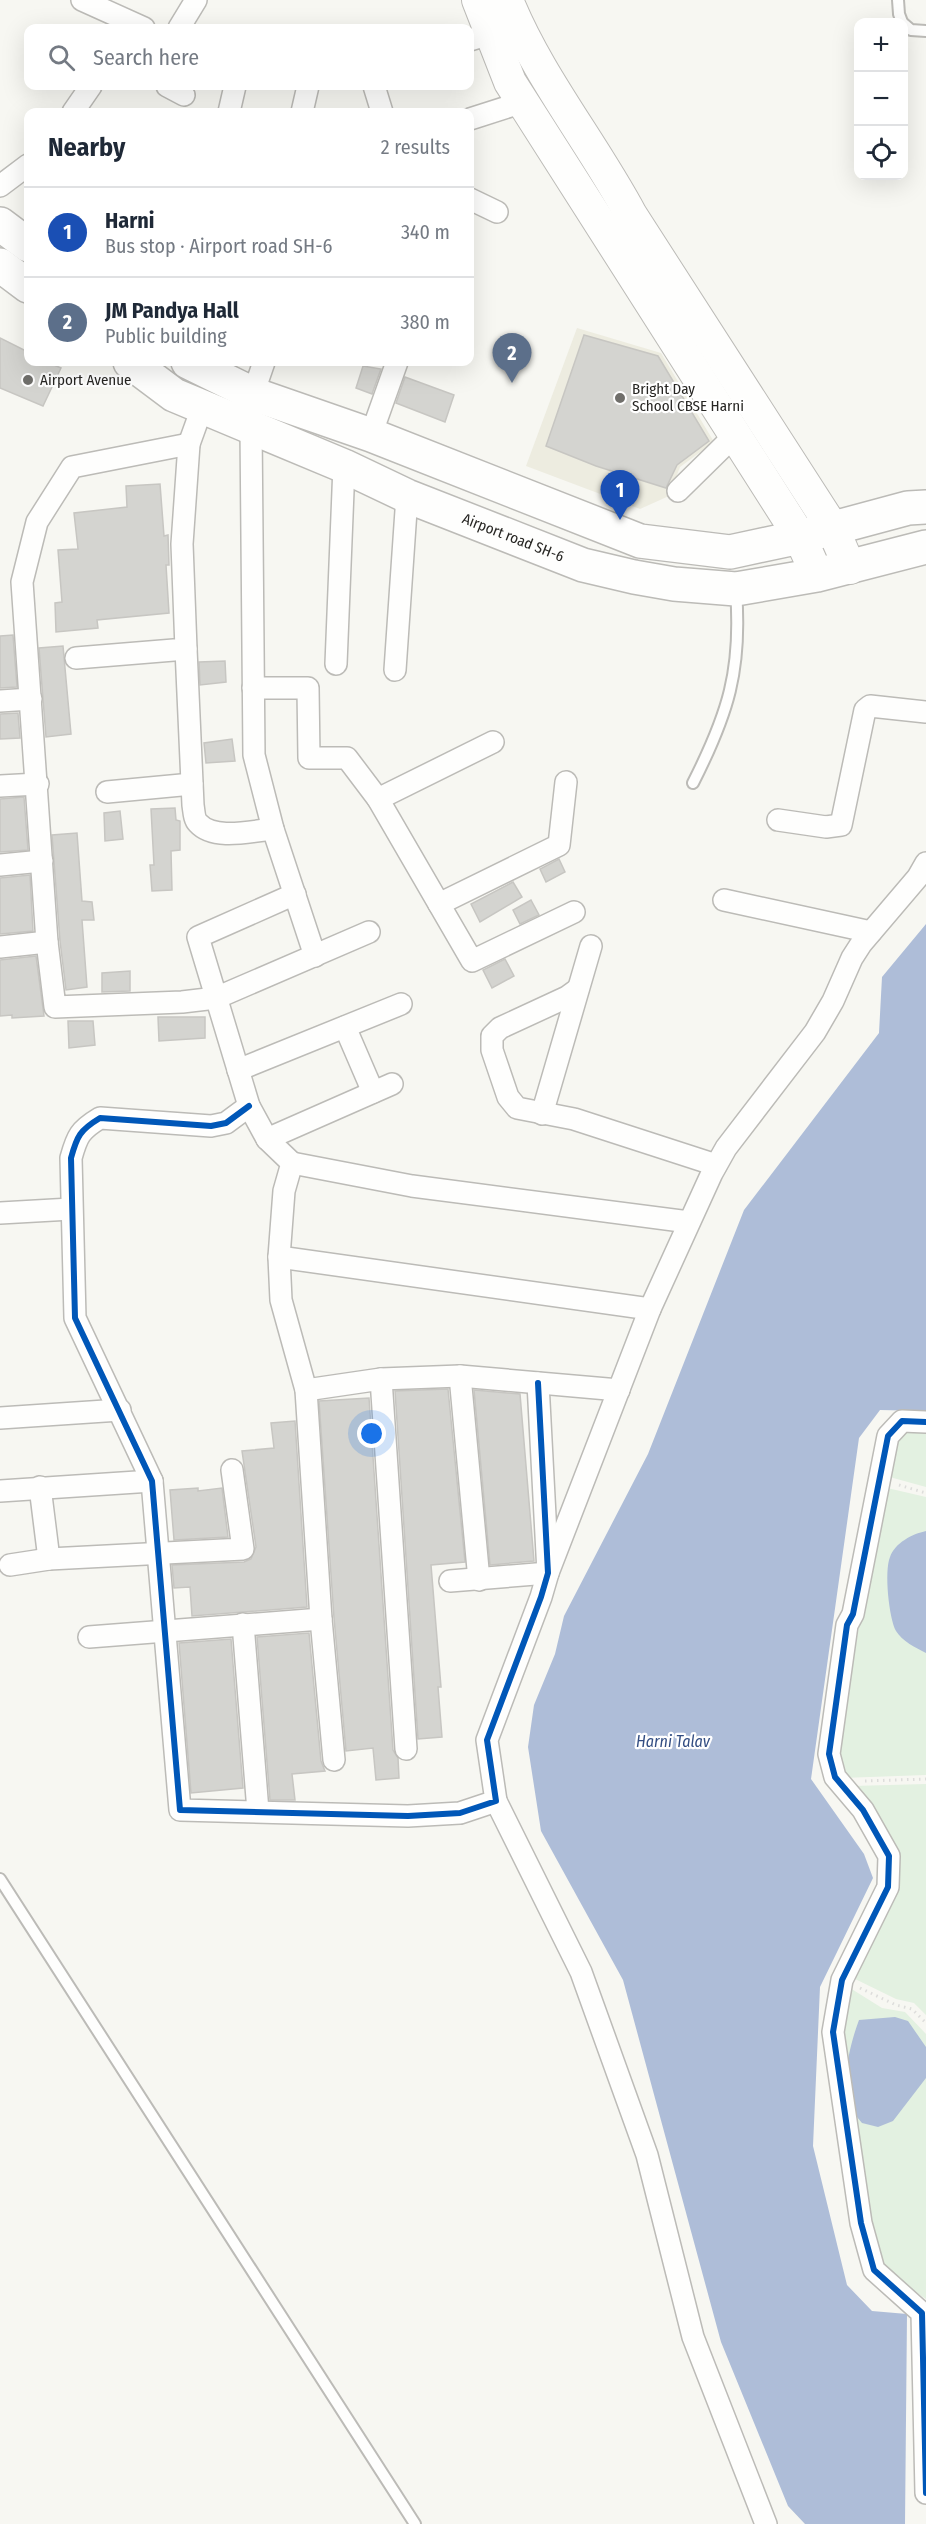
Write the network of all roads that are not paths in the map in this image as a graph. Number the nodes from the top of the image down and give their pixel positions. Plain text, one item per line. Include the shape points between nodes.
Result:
1 (82, 0) edge
2 (196, 0) edge
3 (478, 0) edge
4 (507, 0) edge
5 (898, 0) edge
6 (901, 18) edge
7 (129, 24) edge
8 (181, 24) edge
9 (908, 27) edge
10 (926, 31) edge
11 (480, 37) edge
12 (89, 90) edge
13 (235, 90) edge
14 (307, 90) edge
15 (375, 90) edge
16 (523, 102) junction
17 (79, 108) edge
18 (230, 108) edge
19 (303, 108) edge
20 (381, 108) edge
21 (474, 118) edge
22 (24, 168) edge
23 (0, 186) edge
24 (474, 201) edge
25 (497, 212) dead end
26 (0, 224) edge
27 (24, 242) edge
28 (1, 267) edge
29 (24, 283) edge
30 (135, 366) edge
31 (196, 366) edge
32 (263, 366) edge
33 (396, 366) edge
34 (253, 394) junction
35 (202, 408) junction
36 (251, 427) junction
37 (371, 435) junction
38 (735, 435) junction
39 (189, 444) junction
40 (344, 466) junction
41 (678, 491) dead end
42 (407, 496) junction
43 (926, 507) edge
44 (599, 525) junction
45 (832, 527) junction
46 (800, 537) junction
47 (926, 547) edge
48 (583, 565) junction
49 (850, 568) junction
50 (817, 575) junction
51 (736, 589) junction
52 (186, 649) junction
53 (76, 658) dead end
54 (336, 664) dead end
55 (395, 670) dead end
56 (253, 688) junction
57 (31, 699) junction
58 (0, 701) edge
59 (926, 712) edge
60 (493, 742) dead end
61 (566, 782) dead end
62 (693, 783) dead end
63 (38, 784) junction
64 (192, 784) junction
65 (0, 786) edge
66 (106, 792) dead end
67 (378, 799) junction
68 (778, 820) dead end
69 (273, 829) junction
70 (42, 861) junction
71 (926, 863) edge
72 (0, 864) edge
73 (295, 894) junction
74 (724, 900) dead end
75 (439, 904) junction
76 (574, 912) dead end
77 (369, 932) dead end
78 (871, 932) junction
79 (47, 942) junction
80 (591, 946) dead end
81 (0, 947) edge
82 (315, 956) junction
83 (578, 989) junction
84 (216, 998) junction
85 (401, 1004) dead end
86 (345, 1027) junction
87 (238, 1070) junction
88 (249, 1106) junction
89 (542, 1114) junction
90 (267, 1139) junction
91 (292, 1163) junction
92 (716, 1165) junction
93 (71, 1209) junction
94 (0, 1213) edge
95 (689, 1222) junction
96 (279, 1257) junction
97 (650, 1309) junction
98 (460, 1376) junction
99 (381, 1379) junction
100 (537, 1383) junction
101 (306, 1390) junction
102 (619, 1390) junction
103 (120, 1410) junction
104 (0, 1418) edge
105 (926, 1422) edge
106 (232, 1470) dead end
107 (152, 1480) junction
108 (40, 1487) junction
109 (0, 1491) edge
110 (159, 1554) junction
111 (49, 1559) junction
112 (10, 1565) dead end
113 (548, 1573) junction
114 (479, 1580) junction
115 (450, 1581) dead end
116 (321, 1619) junction
117 (243, 1624) junction
118 (165, 1632) junction
119 (89, 1637) dead end
120 (406, 1749) dead end
121 (334, 1760) dead end
122 (496, 1801) junction
123 (258, 1811) junction
124 (0, 1879) edge
125 (926, 2493) edge
126 (415, 2524) edge
127 (766, 2524) edge

1 - 7 street
2 - 8 street
3 - 11 street
4 - 45 street via 570,118
5 - 6 lane
9 - 10 lane
11 - 16 street
12 - 17 street
13 - 18 street
14 - 19 street
15 - 20 street
16 - 21 street
16 - 38 street
22 - 23 street
24 - 25 street
26 - 27 main road
28 - 29 main road
30 - 35 main road, Airport road SH-6 via 174,395
31 - 34 main road
32 - 34 street
33 - 37 street
34 - 37 main road
35 - 36 main road, Airport road SH-6
35 - 39 street
36 - 40 main road, Airport road SH-6
36 - 56 street
37 - 44 main road
38 - 41 street
38 - 46 street
39 - 52 street via 182,544
39 - 57 street via 72,467 37,522 22,582
40 - 42 main road, Airport road SH-6
40 - 54 street
42 - 48 main road, Airport road SH-6
42 - 55 street
43 - 45 main road
44 - 46 main road via 640,541 730,552
44 - 48 main road
45 - 46 main road
45 - 49 street
46 - 50 street
47 - 49 main road, Airport road SH-6
48 - 51 main road, Airport road SH-6 via 674,584
49 - 50 main road, Airport road SH-6
50 - 51 main road, Airport road SH-6
51 - 62 lane via 738,653 729,699
52 - 53 street
52 - 64 street
56 - 67 street via 308,688 309,758 347,758
56 - 69 street via 254,755
57 - 58 street
57 - 63 street
59 - 68 street via 870,706 866,710 842,825 826,827
60 - 67 street
61 - 75 street via 559,845 532,866
63 - 65 street
63 - 70 street
64 - 66 street
64 - 69 street via 196,822 207,831
67 - 75 street
69 - 73 street
70 - 72 street
70 - 79 street
71 - 78 street
73 - 82 street
73 - 84 street via 198,937
74 - 78 street
75 - 76 street via 472,961
77 - 82 street
78 - 92 street via 852,958 815,1032
79 - 81 street
79 - 84 street via 54,1007
80 - 83 street
82 - 84 street
83 - 89 street
83 - 89 street via 500,1028 492,1036 492,1050 508,1097 517,1108
84 - 87 street
85 - 86 street
86 - 87 street
86 - 90 street via 382,1088
87 - 88 street
88 - 90 street
88 - 93 street via 226,1123 211,1126 100,1118 86,1126 76,1137 71,1158
89 - 92 street via 574,1119
90 - 91 street
91 - 95 street via 412,1186
91 - 96 street via 284,1191
92 - 95 street
93 - 94 street
93 - 103 street via 75,1318
95 - 97 street
96 - 97 street
96 - 101 street via 281,1300
97 - 102 street
98 - 99 street
98 - 100 street
98 - 114 street
99 - 101 street
99 - 120 street
100 - 102 street
100 - 113 street
101 - 116 street
102 - 113 street
103 - 104 street
103 - 107 street
105 - 125 street via 902,1421 888,1436 853,1614 847,1625 829,1754 835,1777 863,1810 889,1856 888,1887 842,1980 833,2032 861,2223 874,2270 922,2313
106 - 110 street via 243,1549
107 - 108 street
107 - 110 street
108 - 109 street
108 - 111 street
110 - 111 street
110 - 118 street
111 - 112 street
113 - 114 street
113 - 122 street via 487,1740
114 - 115 street
116 - 117 street
116 - 121 street
117 - 118 street
117 - 123 street
118 - 119 street
118 - 123 street via 180,1810
122 - 123 street via 460,1813 408,1816
122 - 127 street via 581,1972 647,2155 693,2337
124 - 126 lane

